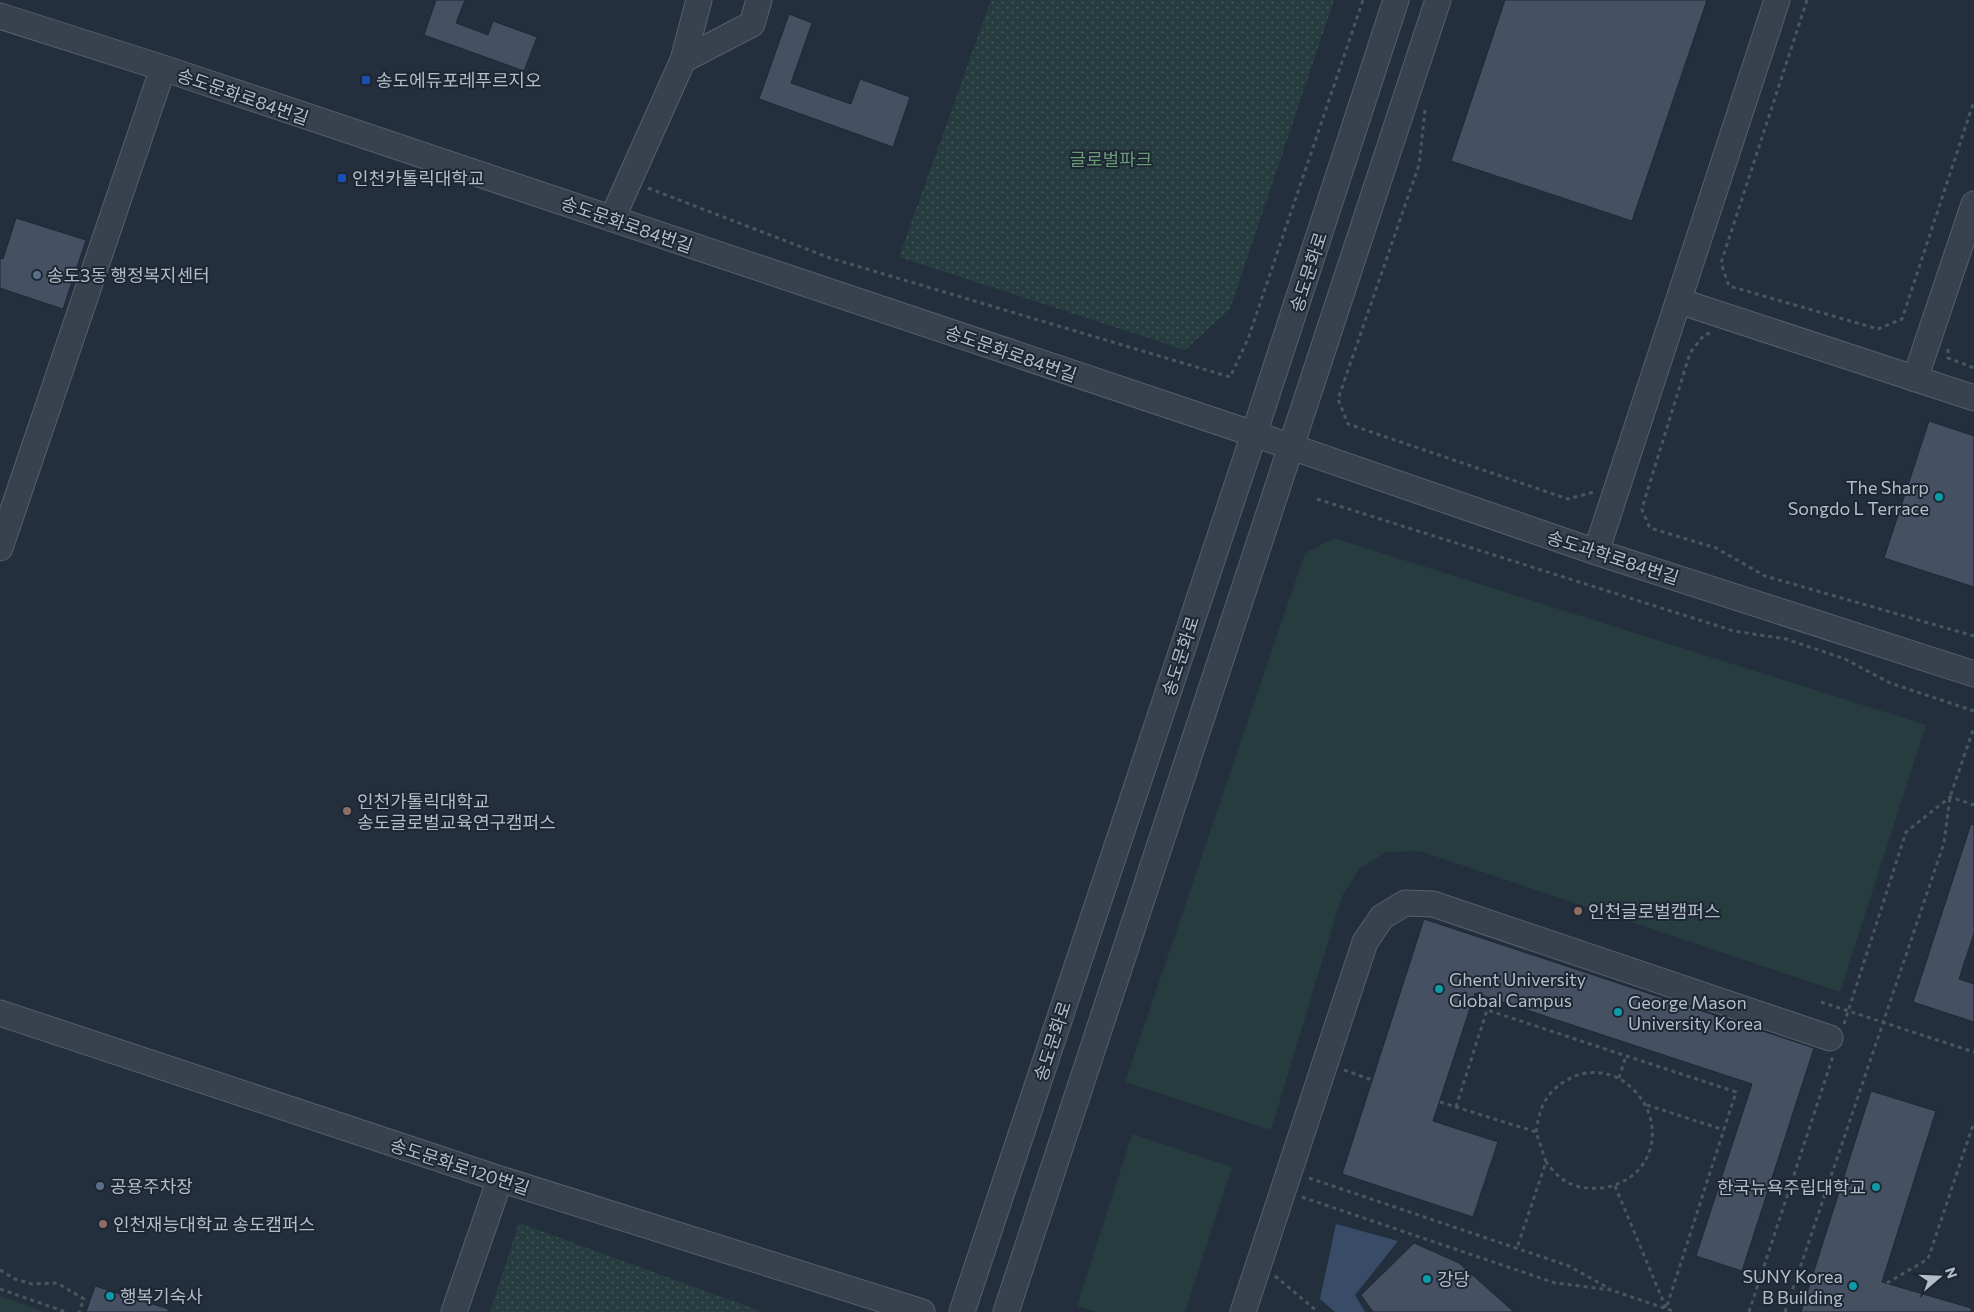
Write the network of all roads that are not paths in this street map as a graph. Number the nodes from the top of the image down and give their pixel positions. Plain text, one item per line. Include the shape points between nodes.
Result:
1 (699, 0) edge
2 (759, 0) edge
3 (1396, 0) edge
4 (1438, 0) edge
5 (1777, 0) edge
6 (0, 16) edge
7 (683, 60) junction
8 (163, 68) junction
9 (1974, 204) edge
10 (612, 219) junction
11 (1679, 301) junction
12 (1915, 379) junction
13 (1974, 398) edge
14 (1254, 434) junction
15 (1290, 447) junction
16 (0, 548) edge
17 (1596, 552) junction
18 (1974, 674) edge
19 (0, 1013) edge
20 (1835, 1041) road end
21 (500, 1180) junction
22 (454, 1312) edge
23 (922, 1312) edge
24 (962, 1312) edge
25 (1006, 1312) edge
26 (1243, 1312) edge

1 - 7 street
2 - 7 street via 752,24
3 - 14 street, 송도문화로
4 - 15 street
5 - 11 street
6 - 8 street, 송도문화로84번길
7 - 10 street
8 - 10 street, 송도문화로84번길
8 - 16 street
9 - 12 street
10 - 14 street, 송도문화로84번길
11 - 12 street
11 - 17 street
12 - 13 street
14 - 15 street, 송도과학로84번길
14 - 24 street, 송도문화로
15 - 17 street, 송도과학로84번길
15 - 25 street
17 - 18 street, 송도과학로84번길
19 - 21 street, 송도문화로120번길
20 - 26 street via 1740,1015 1432,904 1405,903 1382,917 1365,942
21 - 22 street
21 - 23 street, 송도문화로120번길

